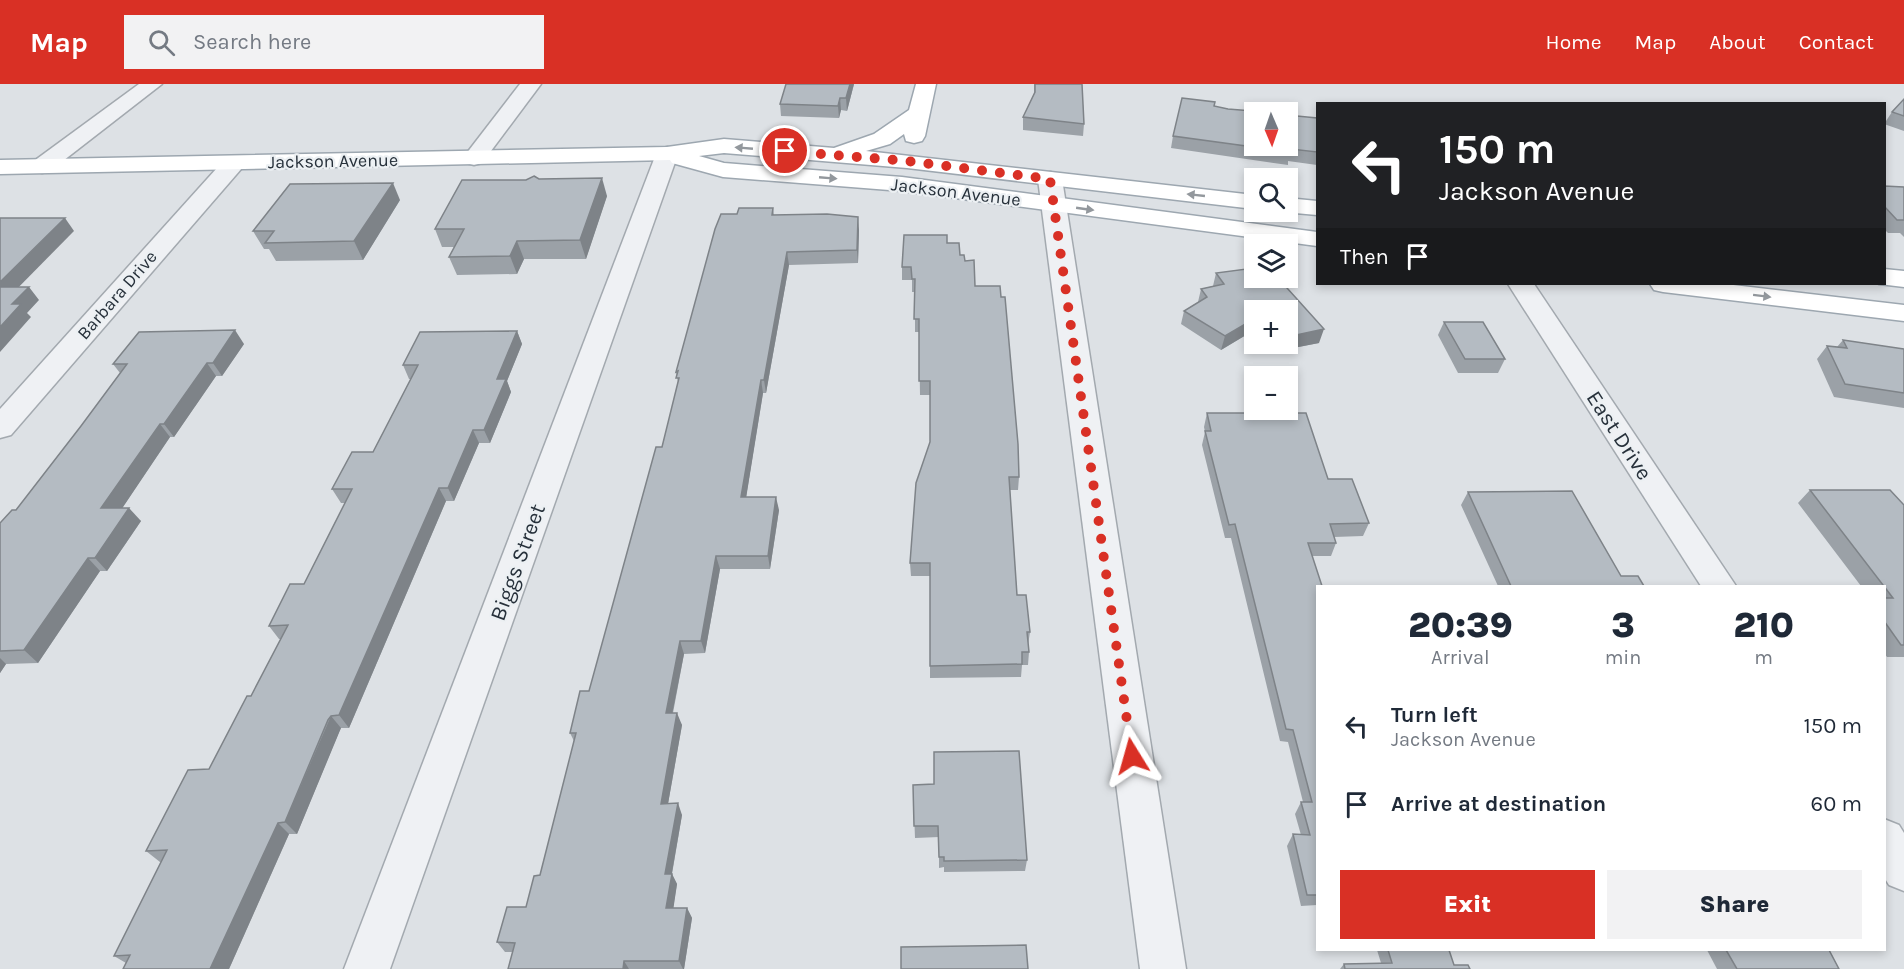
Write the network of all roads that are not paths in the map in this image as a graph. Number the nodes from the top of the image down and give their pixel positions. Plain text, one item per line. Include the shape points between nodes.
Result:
1 (152, 84) edge
2 (531, 84) edge
3 (926, 84) edge
4 (919, 113) junction
5 (667, 154) junction
6 (825, 154) junction
7 (474, 158) junction
8 (234, 163) junction
9 (42, 166) junction
10 (0, 167) edge
11 (904, 173) junction
12 (1052, 192) junction
13 (1244, 202) edge
14 (1298, 206) edge
15 (1316, 208) edge
16 (1316, 239) edge
17 (1886, 277) edge
18 (1904, 279) edge
19 (1522, 285) edge
20 (1671, 285) edge
21 (1904, 313) edge
22 (0, 428) edge
23 (1718, 585) edge
24 (1886, 842) edge
25 (1904, 870) edge
26 (368, 969) edge
27 (1163, 969) edge

1 - 9 street
2 - 7 street
3 - 4 main road
4 - 6 main road via 882,139
4 - 11 main road
6 -> 5 main road, Jackson Avenue via 724,146
5 - 7 main road, Jackson Avenue
5 -> 11 main road, Jackson Avenue via 723,170
5 - 26 street, Biggs Street
6 - 11 main road, Jackson Avenue
7 - 8 main road, Jackson Avenue
8 - 9 main road, Jackson Avenue
8 - 22 street, Barbara Drive
9 - 10 main road, Jackson Avenue
11 - 12 main road, Jackson Avenue
13 -> 12 main road, Jackson Avenue
12 -> 16 main road, Jackson Avenue
12 - 27 street
14 - 15 main road
17 - 18 main road
19 - 23 street, East Drive
20 -> 21 main road
24 - 25 street

